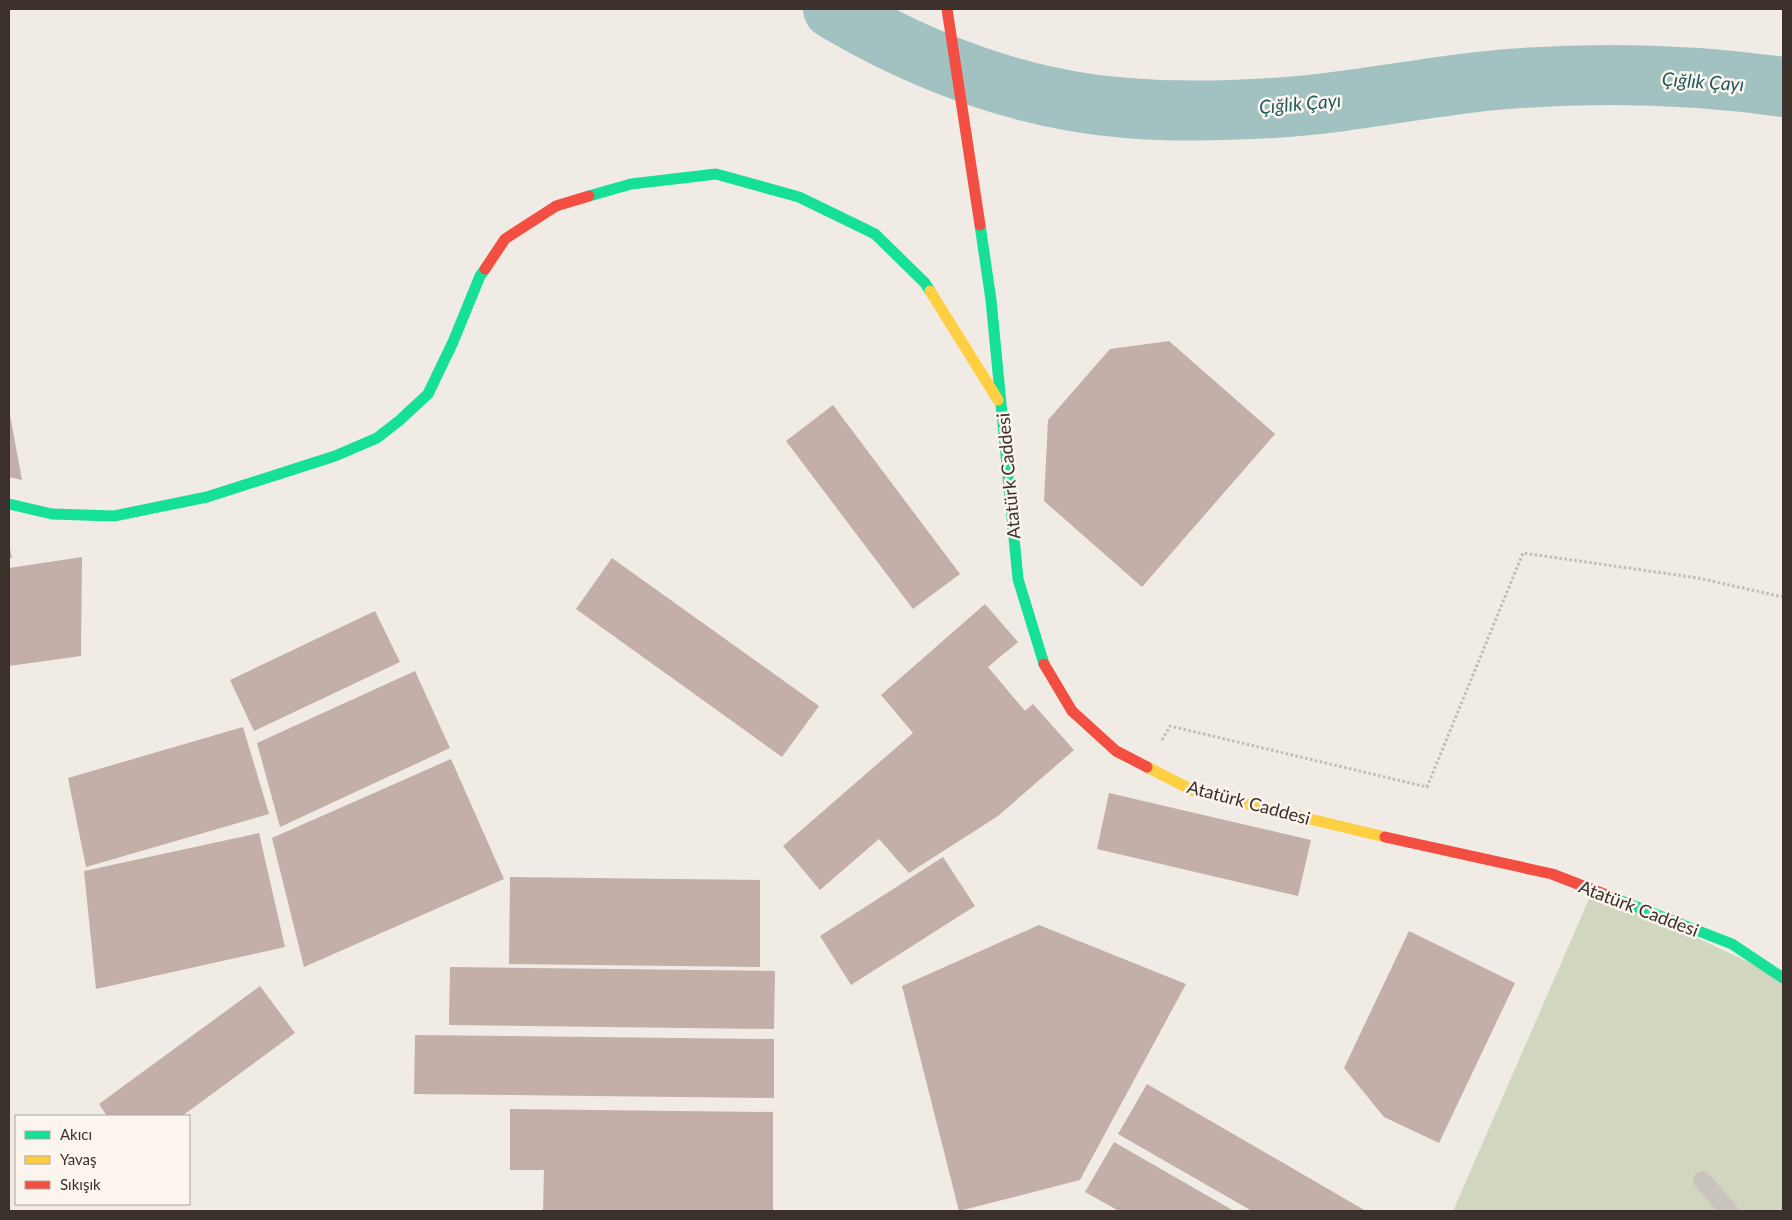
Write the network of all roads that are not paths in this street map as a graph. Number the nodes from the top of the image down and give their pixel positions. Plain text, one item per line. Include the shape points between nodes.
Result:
1 (947, 9) edge
2 (1002, 406) junction
3 (9, 504) edge
4 (1783, 978) edge
5 (1702, 1180) dead end
6 (1729, 1211) edge

1 - 2 street, Atatürk Caddesi via 991,300
2 - 3 street via 926,283 875,234 799,196 716,174 631,184 556,206 505,238 480,276 428,394 377,438 336,456 207,497 114,516 52,514
2 - 4 street, Atatürk Caddesi via 1018,579 1044,664 1072,711 1116,750 1194,791 1552,874 1732,944
5 - 6 lane

